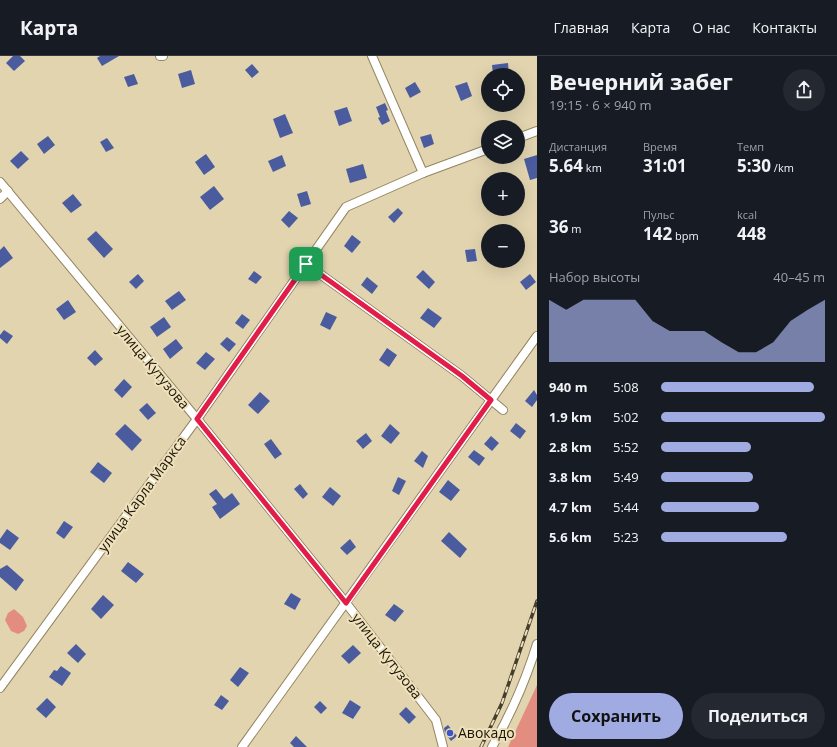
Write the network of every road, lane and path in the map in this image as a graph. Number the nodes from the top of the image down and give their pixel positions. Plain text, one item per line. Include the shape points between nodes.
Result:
1 (372, 56) edge
2 (537, 131) edge
3 (525, 135) edge
4 (481, 152) edge
5 (423, 173) junction
6 (0, 182) edge
7 (8, 191) junction
8 (0, 199) edge
9 (306, 264) junction
10 (537, 336) edge
11 (491, 400) junction
12 (503, 410) dead end
13 (197, 419) junction
14 (346, 603) junction
15 (537, 644) edge
16 (533, 668) edge
17 (0, 688) edge
18 (493, 746) edge
19 (242, 747) edge
20 (443, 747) edge

1 - 5 street
2 - 3 street
4 - 5 street, улица Карла Маркса
5 - 9 street, улица Карла Маркса via 346,207
6 - 7 street, улица Кутузова
7 - 8 street
7 - 13 street, улица Кутузова
9 - 11 street via 462,376
9 - 13 street, улица Карла Маркса
10 - 11 street
11 - 12 street
11 - 14 street
13 - 14 street, улица Кутузова
13 - 17 street, улица Карла Маркса
14 - 19 street
14 - 20 street, улица Кутузова via 436,720
15 - 16 street
16 - 18 street

